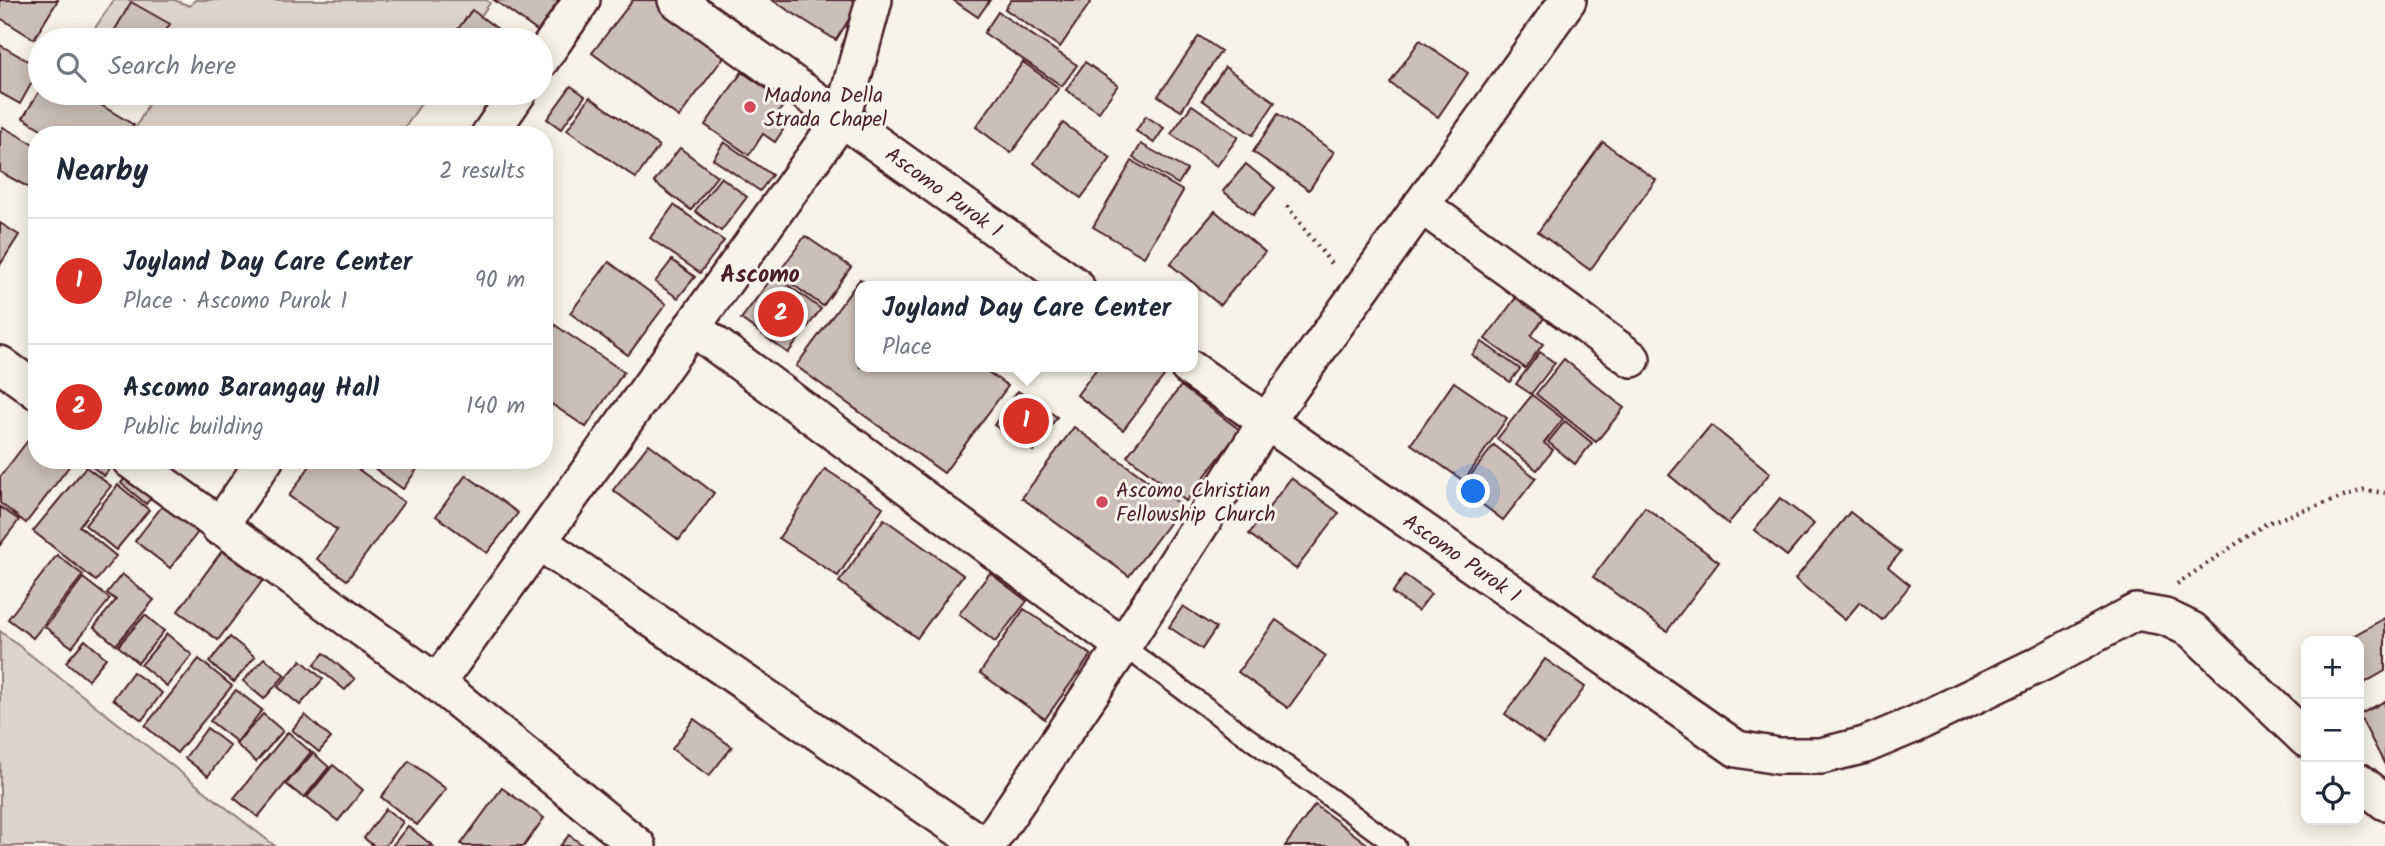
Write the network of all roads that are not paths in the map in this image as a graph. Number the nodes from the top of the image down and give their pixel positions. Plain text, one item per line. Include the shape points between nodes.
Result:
1 (582, 0) edge
2 (676, 0) edge
3 (874, 0) edge
4 (1568, 0) edge
5 (553, 42) edge
6 (510, 105) edge
7 (842, 118) junction
8 (495, 126) edge
9 (1421, 205) junction
10 (1069, 281) edge
11 (692, 327) junction
12 (1632, 359) dead end
13 (0, 364) edge
14 (1195, 372) edge
15 (28, 384) edge
16 (1266, 422) junction
17 (142, 469) edge
18 (259, 469) edge
19 (219, 527) junction
20 (538, 542) junction
21 (1123, 646) junction
22 (438, 683) junction
23 (2301, 734) edge
24 (2364, 785) edge
25 (2385, 802) edge
26 (638, 846) edge
27 (986, 846) edge
28 (1396, 846) edge

1 - 5 street
2 - 7 street, Ascomo Purok 1
3 - 7 street
4 - 9 street
6 - 8 street
7 - 10 street, Ascomo Purok 1
7 - 11 street
9 - 12 street
9 - 16 street
11 - 20 street
11 - 21 street
13 - 15 street
14 - 16 street, Ascomo Purok 1
16 - 21 street
16 - 23 street, Ascomo Purok 1 via 1737,749 1778,756 1821,756 1865,745 2030,668 2136,612 2165,617 2192,630
17 - 19 street
18 - 19 street
19 - 22 street
20 - 22 street
20 - 27 street
21 - 27 street
21 - 28 lane
22 - 26 street
24 - 25 street

